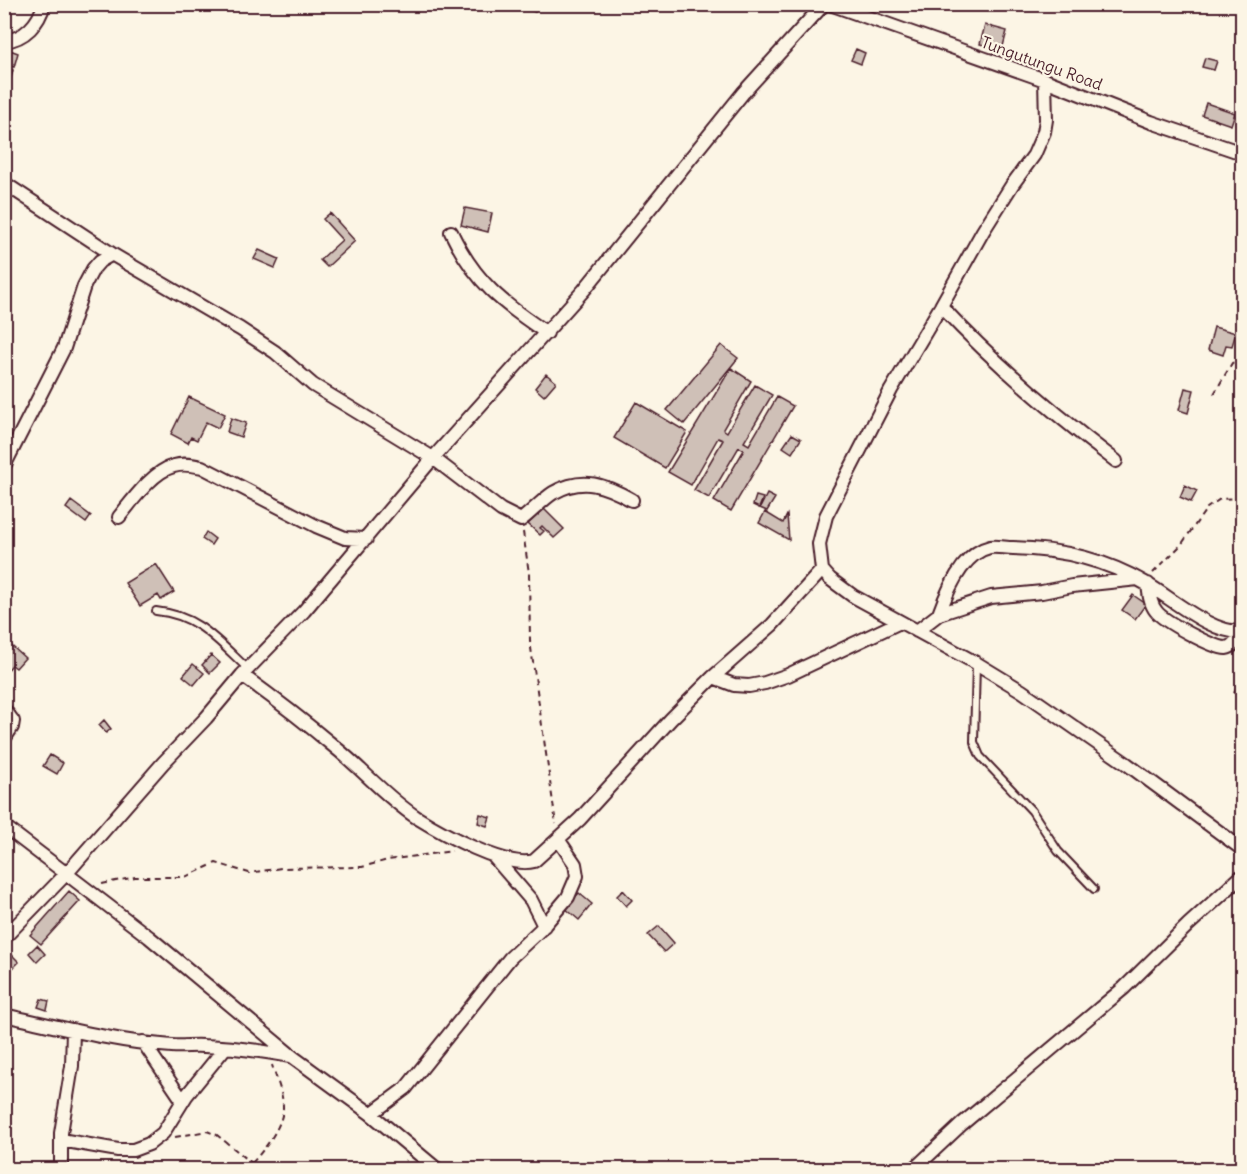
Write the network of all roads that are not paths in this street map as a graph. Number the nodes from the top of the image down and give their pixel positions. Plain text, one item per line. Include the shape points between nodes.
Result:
1 (44, 4) edge
2 (824, 4) edge
3 (830, 4) edge
4 (4, 41) edge
5 (1045, 80) junction
6 (1242, 153) edge
7 (4, 183) edge
8 (450, 232) dead end
9 (112, 254) junction
10 (941, 306) junction
11 (547, 333) junction
12 (433, 458) junction
13 (1116, 461) dead end
14 (4, 466) edge
15 (632, 500) dead end
16 (119, 517) dead end
17 (366, 539) junction
18 (822, 570) junction
19 (1143, 582) junction
20 (156, 611) dead end
21 (939, 614) junction
22 (900, 622) junction
23 (917, 631) junction
24 (1242, 632) edge
25 (976, 663) junction
26 (245, 672) junction
27 (713, 677) junction
28 (4, 709) edge
29 (4, 739) edge
30 (4, 826) edge
31 (558, 839) junction
32 (1242, 849) edge
33 (492, 855) junction
34 (67, 873) junction
35 (1242, 876) edge
36 (1094, 888) dead end
37 (544, 926) junction
38 (4, 938) edge
39 (4, 1015) edge
40 (73, 1030) junction
41 (143, 1042) junction
42 (225, 1047) junction
43 (293, 1057) junction
44 (183, 1101) junction
45 (371, 1114) junction
46 (61, 1140) junction
47 (61, 1170) edge
48 (438, 1170) edge
49 (913, 1170) edge

1 - 4 street via 41,16 27,33
2 - 11 street via 743,93
3 - 5 street, Tungutungu Road
5 - 6 street, Tungutungu Road
5 - 10 street via 1044,132 1034,155 983,231
7 - 9 street
8 - 11 street via 460,253 488,289
9 - 12 street via 240,329 275,352 313,385
9 - 14 street via 93,269 84,286 64,348
10 - 13 street via 1015,380
10 - 18 street via 891,390 826,516 819,544
11 - 12 street
12 - 15 street via 507,514 521,520 553,493 576,484 609,487
12 - 17 street
16 - 17 street via 158,474 173,466 191,465 202,467 316,526 345,538
17 - 26 street
18 - 22 street via 853,596
18 - 27 street via 772,625
19 - 21 street via 991,597
19 - 21 street via 1118,568 1079,557 990,547 958,572
19 - 24 street via 1216,627
19 - 24 street via 1156,612 1198,637 1226,648
20 - 26 lane via 183,616 198,625
21 - 23 street
22 - 23 street
22 - 27 street via 765,683 734,685
23 - 25 street
25 - 32 street via 1080,731
25 - 36 lane via 974,742 980,756 1032,811 1058,851
26 - 33 street via 416,816
26 - 34 street
27 - 31 street
28 - 29 street via 13,721
30 - 34 street
31 - 33 street via 534,861 517,863
31 - 37 street via 575,864 577,876 568,897
33 - 37 street via 531,900
34 - 38 street
34 - 43 street
35 - 49 street via 1124,987
37 - 45 street via 510,958 406,1089
39 - 40 street
40 - 41 street
40 - 46 street
41 - 42 street
41 - 44 street
42 - 43 street
42 - 44 street
43 - 45 street
44 - 46 street via 163,1132 134,1150
45 - 48 street
46 - 47 street

